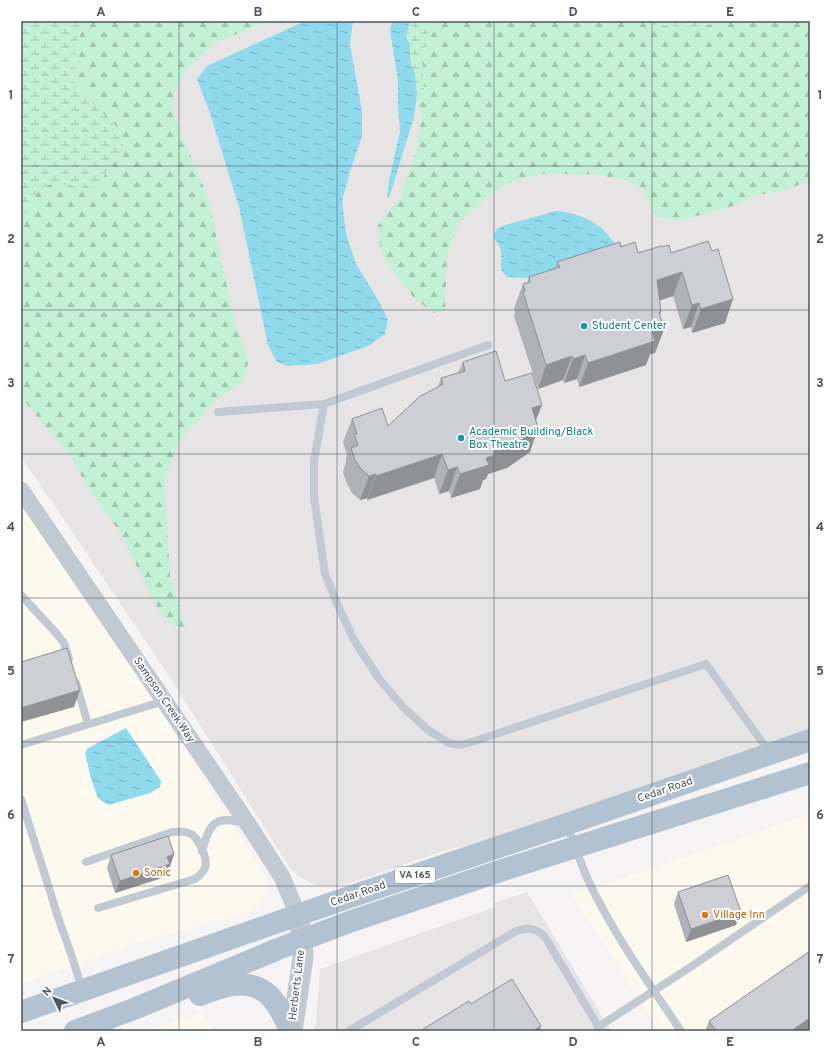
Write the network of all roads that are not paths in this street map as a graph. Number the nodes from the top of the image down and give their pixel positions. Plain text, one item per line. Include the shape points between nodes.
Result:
1 (488, 345) dead end
2 (324, 404) junction
3 (218, 412) dead end
4 (21, 490) edge
5 (21, 595) edge
6 (164, 701) junction
7 (88, 724) junction
8 (810, 740) edge
9 (21, 745) edge
10 (771, 754) junction
11 (810, 773) edge
12 (21, 799) edge
13 (248, 824) junction
14 (567, 824) junction
15 (575, 848) junction
16 (202, 851) junction
17 (86, 862) dead end
18 (810, 886) edge
19 (98, 908) dead end
20 (298, 915) junction
21 (302, 940) junction
22 (82, 990) junction
23 (655, 990) junction
24 (134, 1008) junction
25 (21, 1012) edge
26 (599, 1029) edge
27 (76, 1031) edge
28 (291, 1031) edge
29 (349, 1031) edge
30 (681, 1031) edge

1 - 2 lane
2 - 3 lane
2 - 10 lane via 314,461 314,498 325,574 354,640 380,680 404,708 428,730 449,743 460,745 706,664
4 - 6 street, Sampson Creek Way
5 - 7 lane via 64,643
6 - 7 lane
6 - 13 street, Sampson Creek Way
7 - 9 lane
8 - 10 main road, Cedar Road / VA 165
10 - 14 main road, Cedar Road / VA 165
11 - 15 main road, VA 165
12 - 22 lane
13 - 16 lane via 226,819 214,824
13 - 20 street, Sampson Creek Way via 282,877
14 - 15 lane
14 - 20 main road, Cedar Road / VA 165
15 - 21 main road, VA 165 via 357,919
15 - 23 lane via 600,902
16 - 17 lane via 192,835 179,831
16 - 19 lane via 205,869 195,879
18 - 23 lane
20 - 21 street, Herberts Lane
20 - 22 main road, Cedar Road / VA 165
21 - 24 main road, VA 165
21 - 28 street, Herberts Lane via 302,965
22 - 25 main road, Cedar Road / VA 165
23 - 26 lane
23 - 30 lane
24 - 27 main road, VA 165
24 - 28 main road via 226,986 248,984 259,988 272,998
26 - 29 lane via 545,937 532,928 525,928

